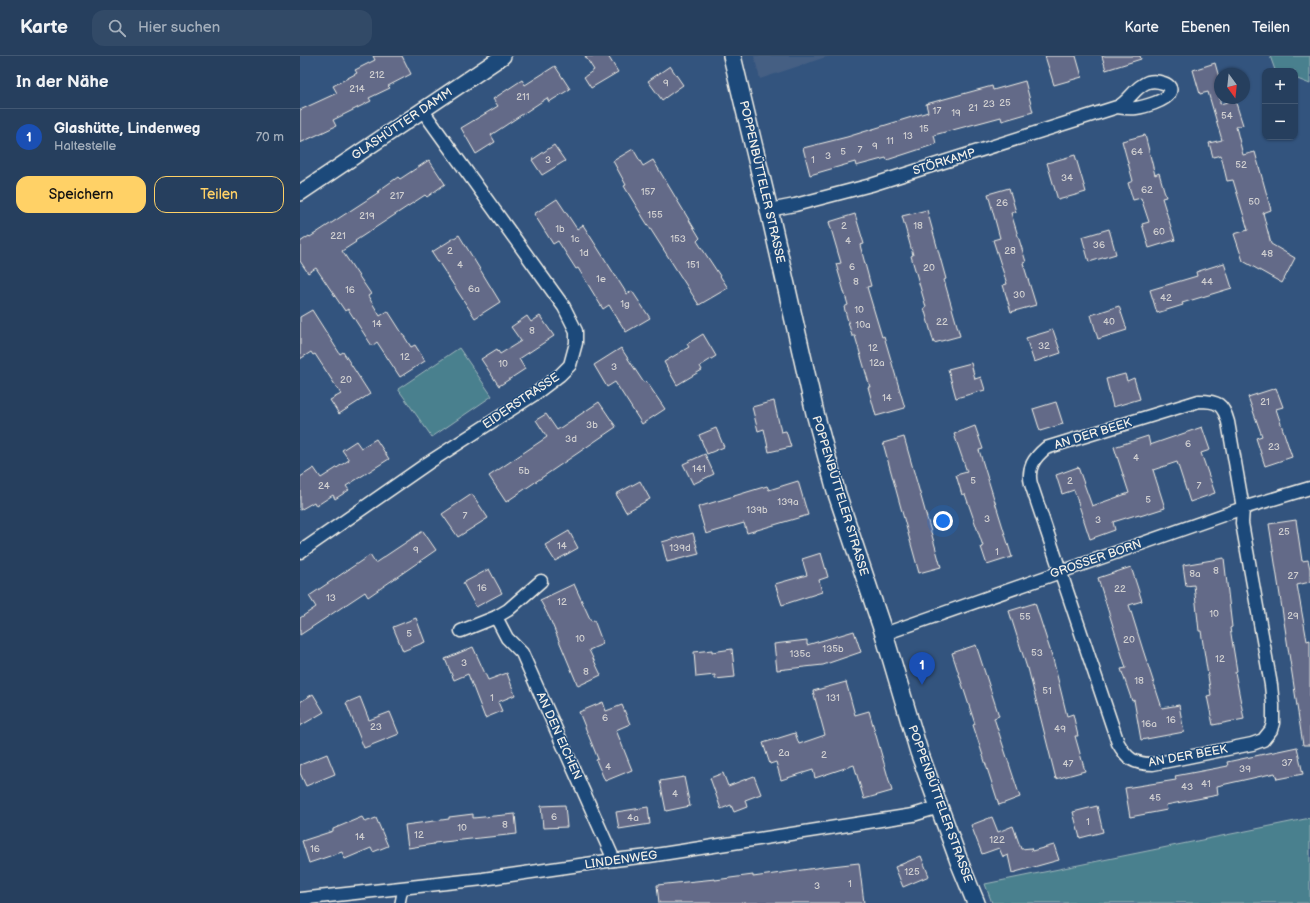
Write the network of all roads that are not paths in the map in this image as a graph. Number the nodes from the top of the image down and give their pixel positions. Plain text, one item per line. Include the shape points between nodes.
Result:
1 (503, 56) edge
2 (732, 56) edge
3 (1117, 107) dead end
4 (423, 111) junction
5 (300, 193) edge
6 (769, 210) junction
7 (1310, 488) edge
8 (1243, 508) junction
9 (300, 552) edge
10 (1060, 572) junction
11 (541, 581) dead end
12 (496, 617) junction
13 (461, 631) dead end
14 (884, 634) junction
15 (939, 807) junction
16 (614, 860) junction
17 (403, 888) junction
18 (300, 899) edge
19 (400, 903) edge
20 (976, 903) edge

1 - 4 street, GLASHÜTTER DAMM
2 - 6 main road, POPPENBÜTTELER STRASSE
3 - 6 street, STÖRKAMP via 871,185
4 - 5 street, GLASHÜTTER DAMM
4 - 9 street, EIDERSTRASSE via 564,307 576,331 574,351 566,370 535,394 428,463
6 - 14 main road, POPPENBÜTTELER STRASSE via 800,349 836,491
7 - 8 street, GROSSER BORN
8 - 10 street, GROSSER BORN
8 - 10 street, AN DER BEEK via 1228,422 1224,410 1215,402 1199,401 1046,448 1031,465 1029,472
8 - 10 street, AN DER BEEK via 1242,523 1273,705 1271,730 1268,736 1258,742 1153,764 1140,763 1127,757 1118,743
10 - 14 street, GROSSER BORN
11 - 12 street via 508,610
12 - 13 street
12 - 16 street, AN DEN EICHEN via 506,638 522,653
14 - 15 main road, POPPENBÜTTELER STRASSE via 919,752
15 - 16 street, LINDENWEG via 913,815
15 - 20 main road, POPPENBÜTTELER STRASSE
16 - 17 street, LINDENWEG
17 - 18 street, LINDENWEG
17 - 19 street

